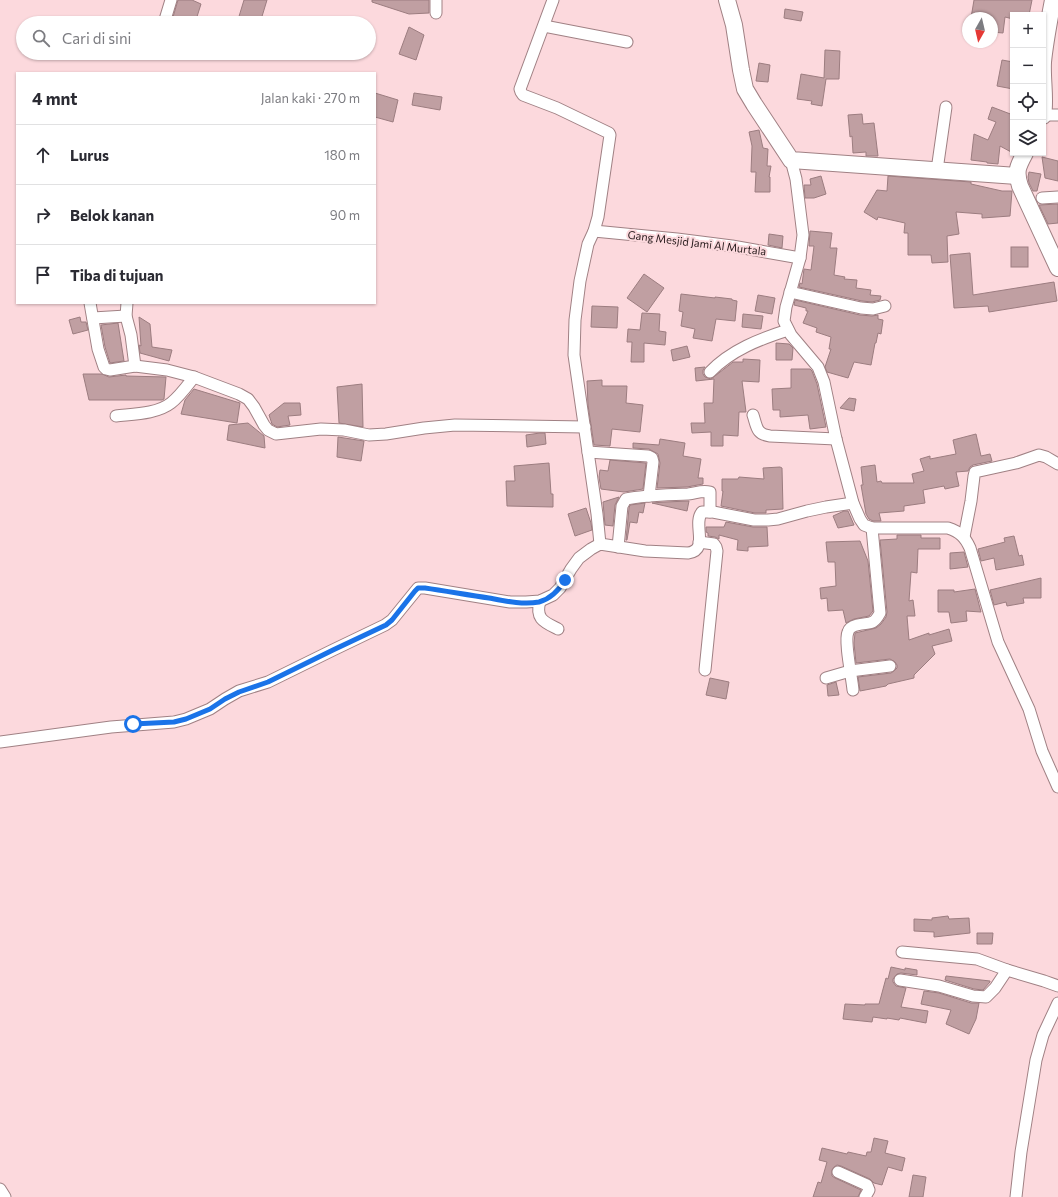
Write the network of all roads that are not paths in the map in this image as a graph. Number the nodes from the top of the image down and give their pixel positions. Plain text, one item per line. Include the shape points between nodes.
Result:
1 (171, 0) edge
2 (436, 0) edge
3 (553, 0) edge
4 (727, 0) edge
5 (1053, 0) edge
6 (436, 13) dead end
7 (166, 16) edge
8 (544, 26) junction
9 (627, 42) dead end
10 (1043, 84) edge
11 (946, 107) dead end
12 (1046, 115) edge
13 (1058, 115) edge
14 (1023, 156) edge
15 (791, 160) junction
16 (937, 170) junction
17 (1017, 176) junction
18 (1058, 196) edge
19 (1042, 198) dead end
20 (594, 231) junction
21 (800, 258) junction
22 (1058, 268) edge
23 (790, 292) junction
24 (90, 304) edge
25 (127, 304) edge
26 (885, 306) dead end
27 (126, 316) junction
28 (93, 318) junction
29 (788, 330) junction
30 (135, 366) junction
31 (710, 372) dead end
32 (194, 377) junction
33 (753, 415) dead end
34 (116, 416) dead end
35 (585, 427) junction
36 (836, 438) junction
37 (588, 452) junction
38 (1058, 464) edge
39 (649, 496) junction
40 (853, 503) junction
41 (710, 512) junction
42 (872, 528) junction
43 (964, 537) junction
44 (699, 542) junction
45 (600, 544) junction
46 (618, 547) junction
47 (540, 602) junction
48 (558, 630) dead end
49 (890, 666) dead end
50 (705, 670) dead end
51 (850, 671) junction
52 (826, 678) dead end
53 (853, 690) dead end
54 (0, 742) edge
55 (1058, 787) edge
56 (902, 952) dead end
57 (1007, 970) junction
58 (900, 980) dead end
59 (1058, 986) edge
60 (1058, 1003) edge
61 (838, 1172) dead end
62 (0, 1189) edge
63 (5, 1197) edge
64 (865, 1197) edge
65 (1016, 1197) edge

1 - 7 street
2 - 6 street
3 - 8 street
4 - 15 street via 745,89
5 - 10 street via 1043,63
8 - 9 street
8 - 20 street via 521,92 610,135
11 - 16 street
12 - 13 street
14 - 17 street
15 - 16 street
15 - 21 street via 803,235
16 - 17 street
17 - 22 street
18 - 19 street
20 - 21 street, Gang Mesjid Jami Al Murtala via 685,240
20 - 35 street via 588,244 580,281 575,320 574,355
21 - 23 street
23 - 26 street via 861,308
23 - 29 street via 784,322
24 - 28 street
25 - 27 street
27 - 28 street
27 - 30 street
28 - 30 street via 104,367 110,370
29 - 31 street via 766,337 734,353 719,362
29 - 36 street via 818,367 824,382
30 - 32 street
32 - 34 street via 172,402 164,407
32 - 35 street via 248,399 268,430 276,434 321,429 369,435 455,425
33 - 36 street via 759,432 763,435
35 - 37 street
36 - 40 street
37 - 39 street via 652,458 654,462
37 - 45 street
38 - 43 street via 1046,456 1039,455 976,472
39 - 41 street via 692,494 703,490 710,492
39 - 46 street via 626,499 622,506
40 - 41 street via 768,520
40 - 42 street via 864,525
41 - 44 street via 702,512 699,516
42 - 43 street via 948,528
42 - 51 street via 880,613 871,624 856,625 847,633
43 - 55 street via 970,548 998,642 1028,709 1042,752
44 - 46 street via 696,550 688,553
44 - 50 street via 714,544 717,551
45 - 46 street
45 - 47 street via 579,558 560,588
47 - 48 street via 538,611 541,619
47 - 54 street via 510,602 418,588 386,625 186,719
49 - 51 street
51 - 52 street
51 - 53 street
56 - 57 street via 977,959
57 - 58 street via 986,997
57 - 59 street
60 - 65 street via 1043,1035 1036,1060
61 - 64 street via 867,1185 869,1190
62 - 63 street

